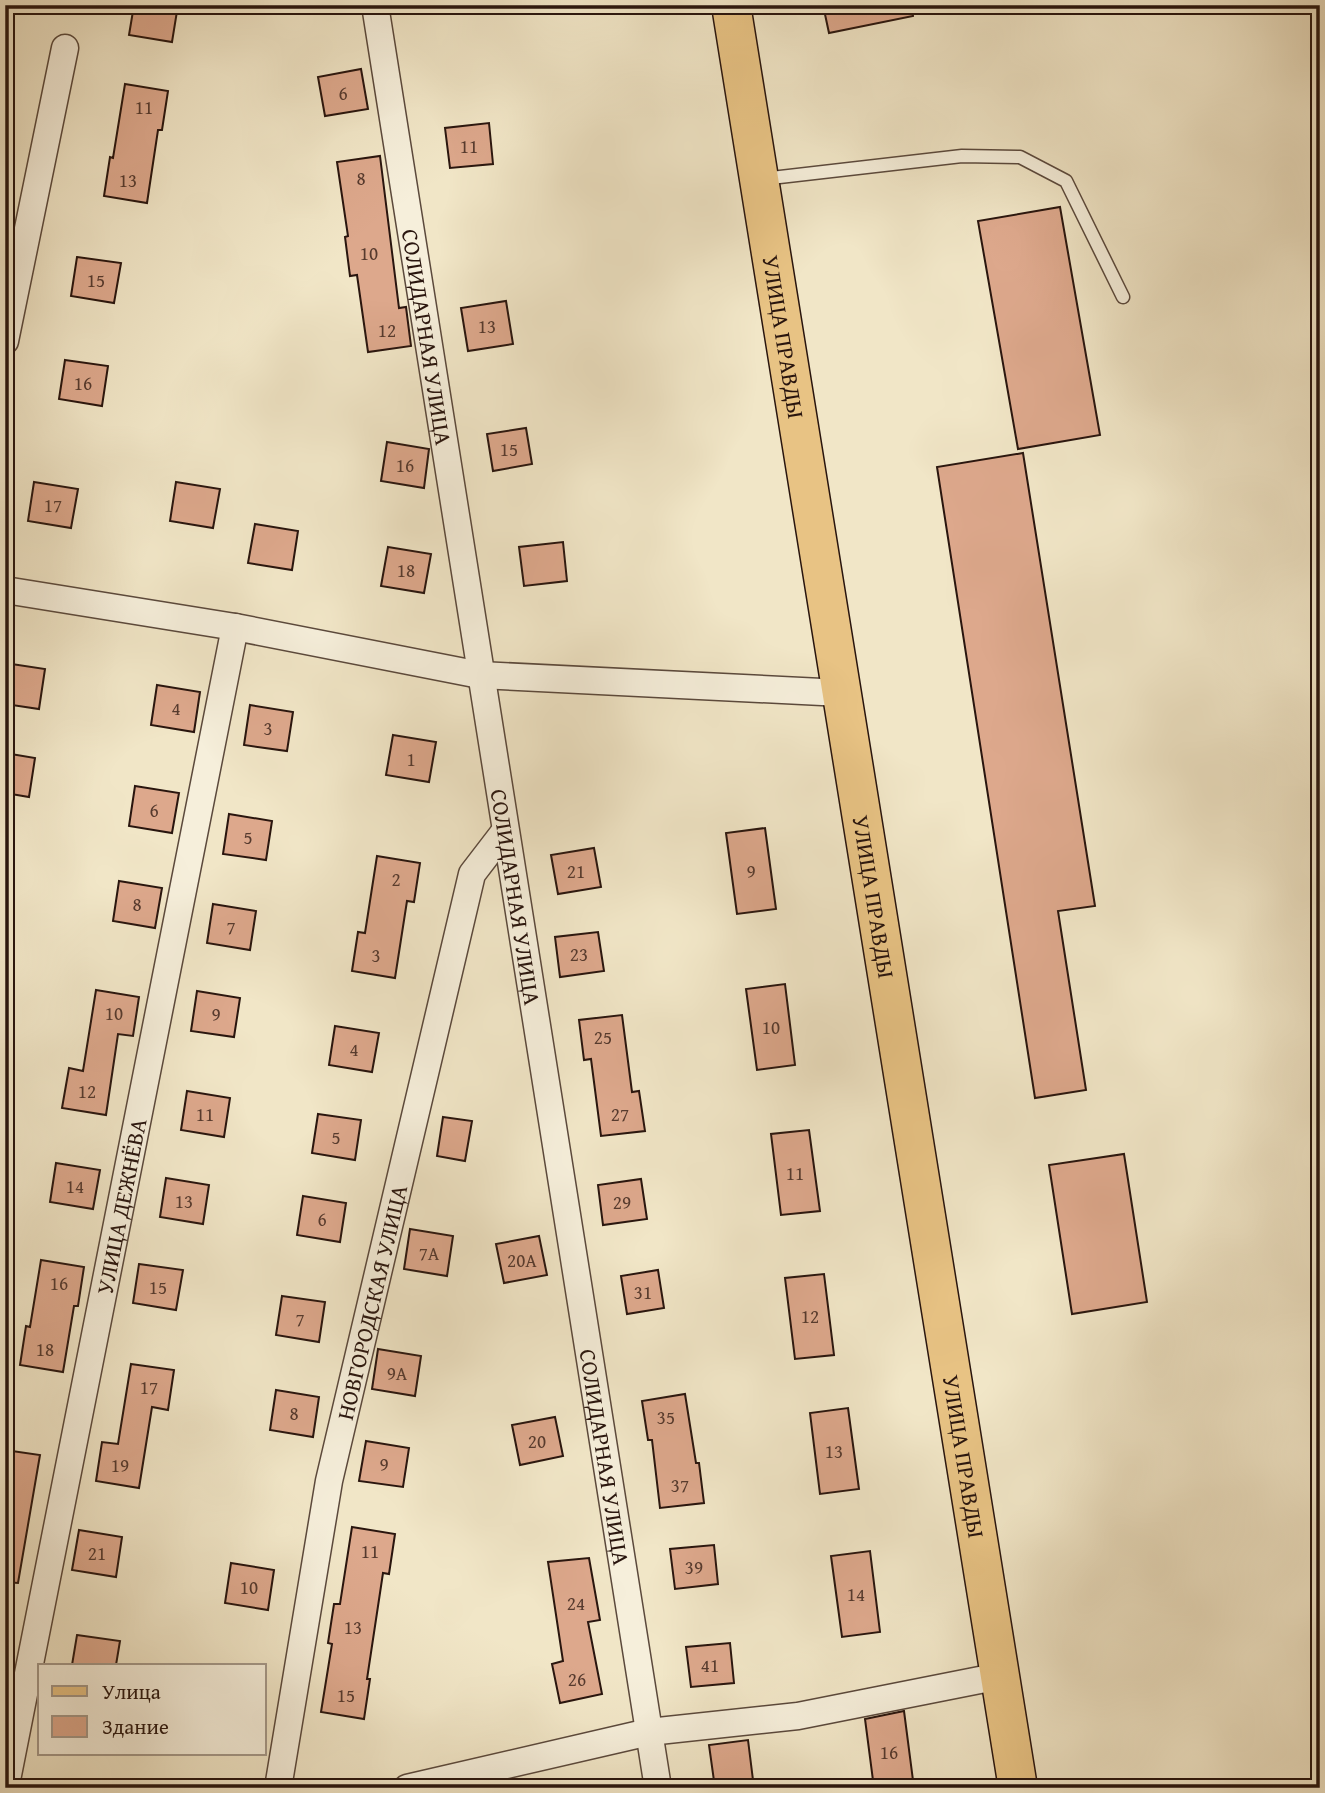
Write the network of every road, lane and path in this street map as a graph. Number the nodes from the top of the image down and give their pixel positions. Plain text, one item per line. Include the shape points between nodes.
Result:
1 (375, 5) edge
2 (731, 5) edge
3 (65, 48) dead end
4 (759, 180) junction
5 (1123, 297) dead end
6 (5, 341) edge
7 (5, 590) edge
8 (235, 627) junction
9 (480, 675) junction
10 (842, 693) junction
11 (505, 831) junction
12 (1000, 1676) junction
13 (649, 1732) junction
14 (6, 1785) edge
15 (22, 1788) edge
16 (278, 1788) edge
17 (407, 1788) edge
18 (658, 1788) edge
19 (1018, 1788) edge

1 - 9 street, СОЛИДАРНАЯ УЛИЦА
2 - 4 main road, УЛИЦА ПРАВДЫ
3 - 6 street
4 - 5 lane via 962,156 1020,157 1066,181
4 - 10 main road, УЛИЦА ПРАВДЫ
7 - 8 street
8 - 9 street
8 - 14 street, УЛИЦА ДЕЖНЁВА
9 - 10 street
9 - 11 street, СОЛИДАРНАЯ УЛИЦА
10 - 12 main road, УЛИЦА ПРАВДЫ
11 - 13 street, СОЛИДАРНАЯ УЛИЦА
11 - 16 street, НОВГОРОДСКАЯ УЛИЦА via 472,874 329,1481
12 - 13 street via 798,1716
12 - 19 main road, УЛИЦА ПРАВДЫ
13 - 17 street
13 - 18 street, СОЛИДАРНАЯ УЛИЦА
14 - 15 street

